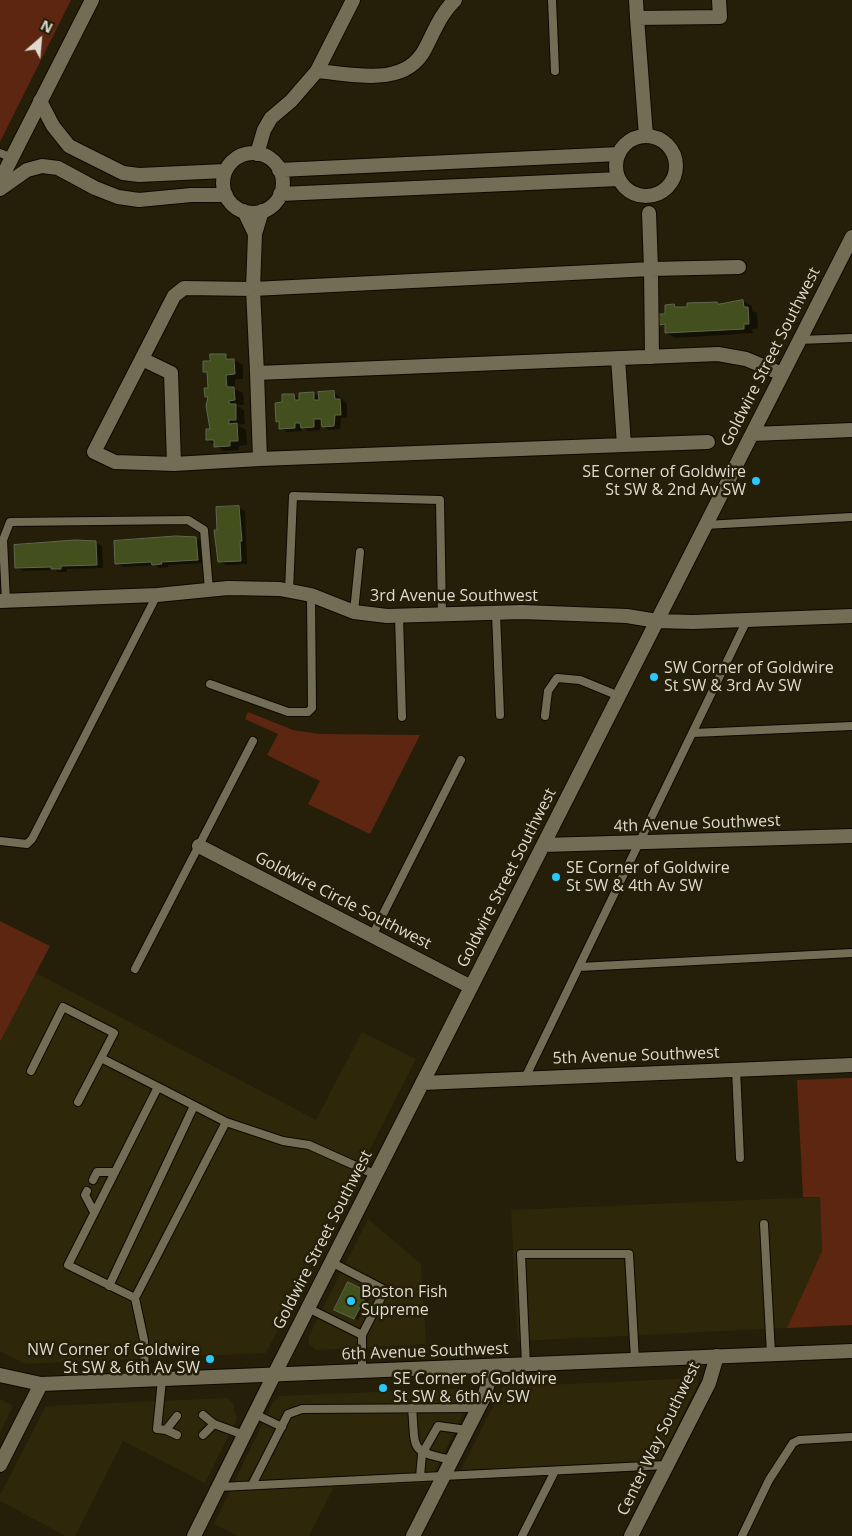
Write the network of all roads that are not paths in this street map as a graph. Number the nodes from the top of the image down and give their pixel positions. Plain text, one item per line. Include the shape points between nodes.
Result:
1 (92, 0) edge
2 (354, 0) edge
3 (455, 0) edge
4 (552, 0) edge
5 (636, 0) edge
6 (719, 0) edge
7 (637, 18) junction
8 (316, 71) junction
9 (555, 71) dead end
10 (40, 101) junction
11 (646, 136) junction
12 (258, 154) junction
13 (620, 154) junction
14 (6, 155) edge
15 (279, 170) junction
16 (225, 171) junction
17 (619, 178) junction
18 (0, 181) edge
19 (0, 189) edge
20 (657, 193) junction
21 (280, 194) junction
22 (226, 195) junction
23 (640, 195) junction
24 (244, 211) junction
25 (262, 211) junction
26 (649, 213) junction
27 (255, 234) junction
28 (852, 237) edge
29 (739, 266) dead end
30 (651, 269) junction
31 (253, 289) junction
32 (852, 338) edge
33 (800, 340) junction
34 (652, 357) junction
35 (618, 358) junction
36 (142, 359) junction
37 (257, 373) junction
38 (782, 374) junction
39 (852, 430) edge
40 (752, 434) junction
41 (708, 442) dead end
42 (624, 445) junction
43 (260, 460) junction
44 (174, 464) junction
45 (852, 517) edge
46 (706, 525) junction
47 (360, 552) dead end
48 (210, 590) junction
49 (290, 591) junction
50 (157, 595) junction
51 (311, 595) junction
52 (3, 601) edge
53 (354, 612) junction
54 (496, 613) junction
55 (442, 615) junction
56 (399, 616) junction
57 (852, 616) edge
58 (748, 620) junction
59 (657, 621) junction
60 (210, 684) dead end
61 (619, 696) junction
62 (500, 715) dead end
63 (546, 716) dead end
64 (402, 717) dead end
65 (852, 726) edge
66 (693, 733) junction
67 (253, 741) dead end
68 (461, 760) dead end
69 (852, 836) edge
70 (0, 841) edge
71 (639, 844) junction
72 (199, 846) junction
73 (543, 846) junction
74 (372, 936) junction
75 (852, 953) edge
76 (579, 967) junction
77 (135, 970) dead end
78 (471, 987) junction
79 (101, 1058) junction
80 (852, 1065) edge
81 (736, 1069) junction
82 (31, 1071) dead end
83 (525, 1078) junction
84 (422, 1083) junction
85 (158, 1087) junction
86 (78, 1102) dead end
87 (194, 1106) junction
88 (226, 1122) junction
89 (740, 1158) dead end
90 (115, 1172) junction
91 (376, 1176) junction
92 (94, 1180) dead end
93 (88, 1191) dead end
94 (94, 1212) junction
95 (764, 1224) dead end
96 (331, 1262) junction
97 (109, 1286) junction
98 (135, 1298) junction
99 (308, 1308) junction
100 (362, 1335) junction
101 (852, 1351) edge
102 (771, 1354) junction
103 (717, 1356) junction
104 (635, 1360) junction
105 (526, 1365) junction
106 (493, 1366) junction
107 (362, 1372) junction
108 (0, 1375) edge
109 (274, 1375) junction
110 (146, 1380) junction
111 (162, 1380) junction
112 (40, 1384) junction
113 (412, 1408) junction
114 (438, 1408) junction
115 (478, 1408) junction
116 (255, 1414) junction
117 (203, 1415) dead end
118 (177, 1416) dead end
119 (214, 1424) junction
120 (438, 1426) junction
121 (282, 1427) junction
122 (166, 1430) junction
123 (467, 1430) junction
124 (177, 1435) dead end
125 (203, 1435) dead end
126 (244, 1435) junction
127 (852, 1437) edge
128 (422, 1454) junction
129 (452, 1460) junction
130 (0, 1465) edge
131 (667, 1465) junction
132 (555, 1471) junction
133 (444, 1476) junction
134 (420, 1477) junction
135 (252, 1485) junction
136 (218, 1487) junction
137 (194, 1536) edge
138 (413, 1536) edge
139 (522, 1536) edge
140 (631, 1536) edge
141 (742, 1536) edge

1 - 10 street
2 - 8 street
3 - 8 street via 447,8 422,56 409,69 391,75
4 - 9 lane
5 - 7 street
6 - 7 street via 720,17
7 - 11 street
8 - 12 street via 272,118 264,130
10 - 14 street
10 - 16 street via 68,146 123,173
11 - 13 street via 628,143
11 - 20 street via 664,142 675,157 674,176 669,185
12 - 15 street via 267,157
12 - 16 street via 238,157
13 - 15 street
13 - 17 street
14 - 18 street
15 - 21 street via 282,181
16 - 22 street
17 - 21 street
17 - 23 street via 629,190
19 - 22 street via 27,170 42,166 58,168 118,197 139,200
20 - 23 street
20 - 26 street
21 - 25 street via 271,207
22 - 24 street via 235,207
23 - 26 street
24 - 25 street
24 - 27 street
25 - 27 street
26 - 30 street
27 - 31 street
28 - 33 street, Goldwire Street Southwest
29 - 30 street
30 - 31 street
30 - 34 street
31 - 36 street via 184,288 174,296
31 - 37 street
32 - 33 lane
33 - 38 street, Goldwire Street Southwest
34 - 35 street
34 - 38 street via 718,354 746,359
35 - 37 street
35 - 42 street
36 - 44 street via 171,373
36 - 44 street via 94,452 115,462
37 - 43 street
38 - 40 street, Goldwire Street Southwest
39 - 40 street
40 - 46 street, Goldwire Street Southwest
41 - 42 street
42 - 43 street
43 - 44 street
45 - 46 lane
46 - 59 street, Goldwire Street Southwest
47 - 53 lane
48 - 49 street, 3rd Avenue Southwest
48 - 50 street, 3rd Avenue Southwest
48 - 52 lane via 204,530 188,520 10,522 3,540
49 - 51 street, 3rd Avenue Southwest
49 - 55 lane via 293,496 440,500
50 - 52 street, 3rd Avenue Southwest
50 - 70 lane via 32,839 26,844
51 - 53 street, 3rd Avenue Southwest
51 - 60 lane via 312,708 308,712 288,712
53 - 56 street, 3rd Avenue Southwest
54 - 55 street, 3rd Avenue Southwest
54 - 59 street, 3rd Avenue Southwest via 627,616
54 - 62 lane
55 - 56 street, 3rd Avenue Southwest
56 - 64 lane
57 - 58 street, 3rd Avenue Southwest
58 - 59 street, 3rd Avenue Southwest
58 - 66 lane
59 - 61 street, Goldwire Street Southwest
61 - 63 lane via 580,680 557,678 548,691
61 - 73 street, Goldwire Street Southwest
65 - 66 lane
66 - 71 lane
67 - 72 lane
68 - 74 lane
69 - 71 street, 4th Avenue Southwest
71 - 73 street, 4th Avenue Southwest
71 - 76 lane
72 - 74 street, Goldwire Circle Southwest
72 - 77 lane
73 - 78 street, Goldwire Street Southwest
74 - 78 street, Goldwire Circle Southwest
75 - 76 lane
76 - 83 lane
78 - 84 street, Goldwire Street Southwest
79 - 82 lane via 114,1033 63,1007
79 - 85 lane
79 - 86 lane
80 - 81 street, 5th Avenue Southwest
81 - 83 street, 5th Avenue Southwest
81 - 89 lane
83 - 84 street, 5th Avenue Southwest
84 - 91 street, Goldwire Street Southwest
85 - 87 lane
85 - 90 lane
87 - 88 lane
87 - 97 lane
88 - 91 lane via 283,1141 309,1145
88 - 98 lane
90 - 92 lane via 97,1172
90 - 94 lane
91 - 96 street, Goldwire Street Southwest
93 - 94 lane via 86,1195
94 - 97 lane via 68,1265
95 - 102 lane
96 - 99 street, Goldwire Street Southwest
96 - 100 lane via 385,1290
97 - 98 lane
98 - 110 lane via 144,1340
99 - 100 lane
99 - 109 street, Goldwire Street Southwest
100 - 107 lane
101 - 102 street, 6th Avenue Southwest
102 - 103 street, 6th Avenue Southwest
103 - 104 street, 6th Avenue Southwest
103 - 131 street, Center Way Southwest via 709,1383
104 - 105 street, 6th Avenue Southwest
104 - 105 lane via 629,1254 521,1254
105 - 106 street, 6th Avenue Southwest
106 - 107 street, 6th Avenue Southwest
106 - 115 street
107 - 109 street, 6th Avenue Southwest
108 - 112 street, 6th Avenue Southwest
109 - 111 street, 6th Avenue Southwest
109 - 116 street, Goldwire Street Southwest
110 - 111 street, 6th Avenue Southwest
110 - 112 street, 6th Avenue Southwest
111 - 122 lane via 157,1429
112 - 130 street
113 - 114 lane
113 - 121 lane via 302,1409 288,1414
113 - 128 lane via 415,1446
114 - 115 lane
114 - 120 lane
115 - 123 street
116 - 121 lane
116 - 126 street, Goldwire Street Southwest
117 - 119 lane
118 - 122 lane
119 - 125 lane
119 - 126 lane
120 - 123 lane
120 - 128 lane
121 - 135 lane
122 - 124 lane
123 - 129 street
126 - 136 street, Goldwire Street Southwest
127 - 141 lane via 793,1443 769,1480
128 - 129 lane
128 - 134 lane
129 - 133 street
131 - 132 lane
131 - 140 street, Center Way Southwest
132 - 133 lane
132 - 139 lane
133 - 134 lane
133 - 138 street
134 - 135 lane
135 - 136 lane
136 - 137 street, Goldwire Street Southwest

